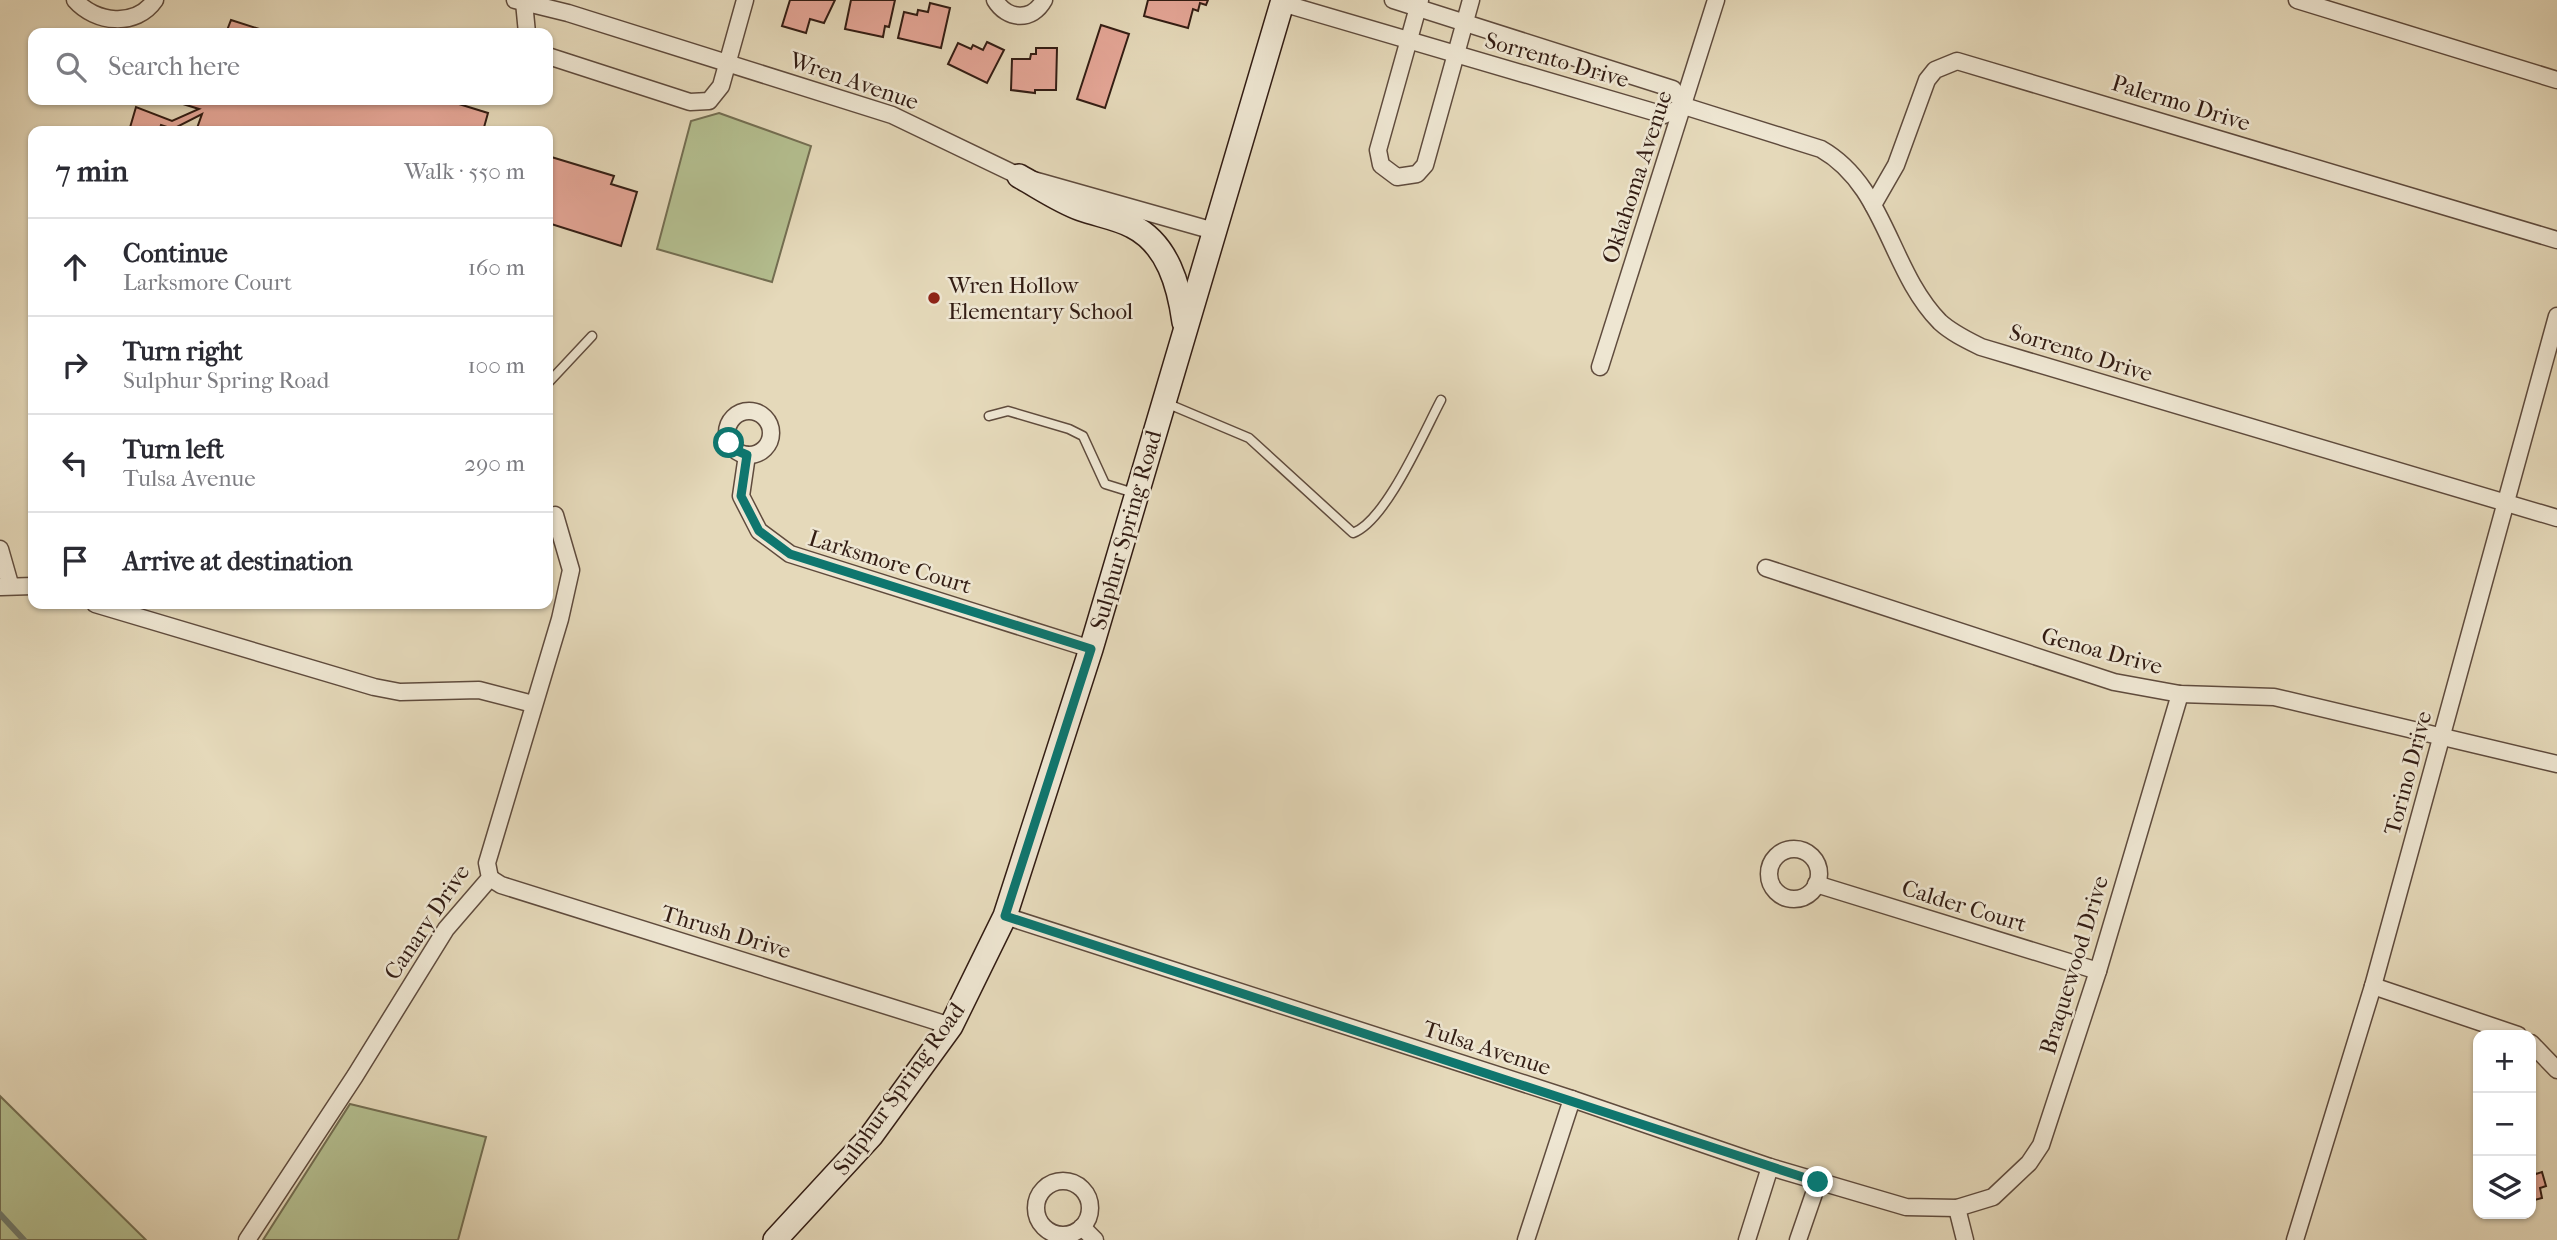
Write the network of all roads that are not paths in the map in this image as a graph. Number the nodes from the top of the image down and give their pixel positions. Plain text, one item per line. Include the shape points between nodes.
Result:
1 (75, 0) edge
2 (155, 0) edge
3 (746, 0) edge
4 (995, 0) edge
5 (1044, 0) edge
6 (1392, 0) edge
7 (1471, 0) edge
8 (1716, 0) edge
9 (2297, 0) edge
10 (519, 1) edge
11 (1283, 2) edge
12 (1419, 4) edge
13 (1465, 21) junction
14 (526, 28) edge
15 (1408, 40) junction
16 (1457, 55) junction
17 (553, 58) edge
18 (727, 63) junction
19 (2557, 80) edge
20 (1684, 106) junction
21 (1018, 176) junction
22 (1873, 205) junction
23 (1214, 232) junction
24 (2557, 240) edge
25 (2557, 316) edge
26 (1185, 330) junction
27 (592, 337) dead end
28 (1600, 367) dead end
29 (553, 378) edge
30 (1441, 400) dead end
31 (1164, 402) junction
32 (989, 416) dead end
33 (747, 455) dead end
34 (1137, 494) junction
35 (2507, 505) junction
36 (553, 518) edge
37 (2557, 518) edge
38 (0, 549) edge
39 (1766, 568) dead end
40 (5, 586) edge
41 (28, 586) edge
42 (112, 609) edge
43 (1091, 649) junction
44 (2180, 694) junction
45 (533, 704) junction
46 (2441, 736) junction
47 (2557, 764) edge
48 (490, 877) junction
49 (1816, 884) dead end
50 (1005, 916) junction
51 (2098, 971) junction
52 (2373, 986) junction
53 (951, 1026) junction
54 (2503, 1030) edge
55 (2536, 1048) edge
56 (2557, 1070) edge
57 (1572, 1099) junction
58 (1770, 1167) junction
59 (1818, 1182) junction
60 (1958, 1208) junction
61 (1082, 1227) dead end
62 (247, 1240) edge
63 (775, 1240) edge
64 (1095, 1240) edge
65 (1526, 1240) edge
66 (1747, 1240) edge
67 (1798, 1240) edge
68 (1965, 1240) edge
69 (2295, 1240) edge

1 - 2 street via 99,17 117,20 135,16
3 - 18 street
4 - 5 street via 1008,14 1018,16 1034,12
6 - 12 street, Sorrento Drive
7 - 13 street, Sorrento Drive
8 - 20 street, Oklahoma Avenue
9 - 19 street
10 - 14 street
10 - 18 street, Wren Avenue
11 - 15 street, Sorrento Drive
11 - 23 main road, Sulphur Spring Road
12 - 13 street, Sorrento Drive
12 - 15 street, Sorrento Drive
13 - 16 street, Sorrento Drive
13 - 20 street, Sorrento Drive via 1673,89
15 - 16 street, Sorrento Drive
15 - 16 street, Sorrento Drive via 1378,150 1381,165 1396,177 1417,174 1424,165
16 - 20 street, Sorrento Drive via 1664,115
17 - 18 street via 690,102 709,101 721,86
18 - 21 street, Wren Avenue via 892,115
20 - 22 street, Sorrento Drive via 1821,149 1856,175
20 - 28 street, Oklahoma Avenue
21 - 23 street, Wren Avenue
21 - 26 main road via 1150,238 1180,292
22 - 24 street, Palermo Drive via 1896,165 1927,80 1935,70 1957,61
22 - 35 street, Sorrento Drive via 1908,280 1925,303 1941,323 1981,347
23 - 26 main road, Sulphur Spring Road
25 - 35 street, Torino Drive
26 - 31 main road, Sulphur Spring Road
27 - 29 lane
30 - 31 lane via 1387,502 1353,533 1250,438
31 - 34 main road, Sulphur Spring Road
32 - 34 lane via 1008,411 1083,436 1105,484
33 - 43 street, Larksmore Court via 741,496 759,531 790,554
34 - 43 main road, Sulphur Spring Road
35 - 37 street, Sorrento Drive
35 - 46 street, Torino Drive
36 - 45 street, Canary Drive via 571,570
38 - 40 street
39 - 44 street, Genoa Drive via 2114,682
40 - 41 street
42 - 45 street via 374,687 400,692 479,690
43 - 50 main road, Sulphur Spring Road
44 - 46 street, Genoa Drive via 2274,697
44 - 51 street, Braquewood Drive
45 - 48 street, Canary Drive via 486,863
46 - 47 street, Genoa Drive
46 - 52 street, Torino Drive
48 - 53 street, Thrush Drive via 501,885
48 - 62 street, Canary Drive via 446,929
49 - 51 street, Calder Court
50 - 53 main road, Sulphur Spring Road
50 - 57 street, Tulsa Avenue
51 - 60 street, Braquewood Drive via 2035,1154 1993,1197
52 - 54 street
52 - 69 street, Torino Drive
53 - 63 main road, Sulphur Spring Road via 871,1136
55 - 56 street
57 - 58 street, Tulsa Avenue
57 - 65 street
58 - 59 street, Tulsa Avenue
58 - 66 street
59 - 60 street, Tulsa Avenue via 1906,1207
59 - 67 street
60 - 68 street
61 - 64 street

